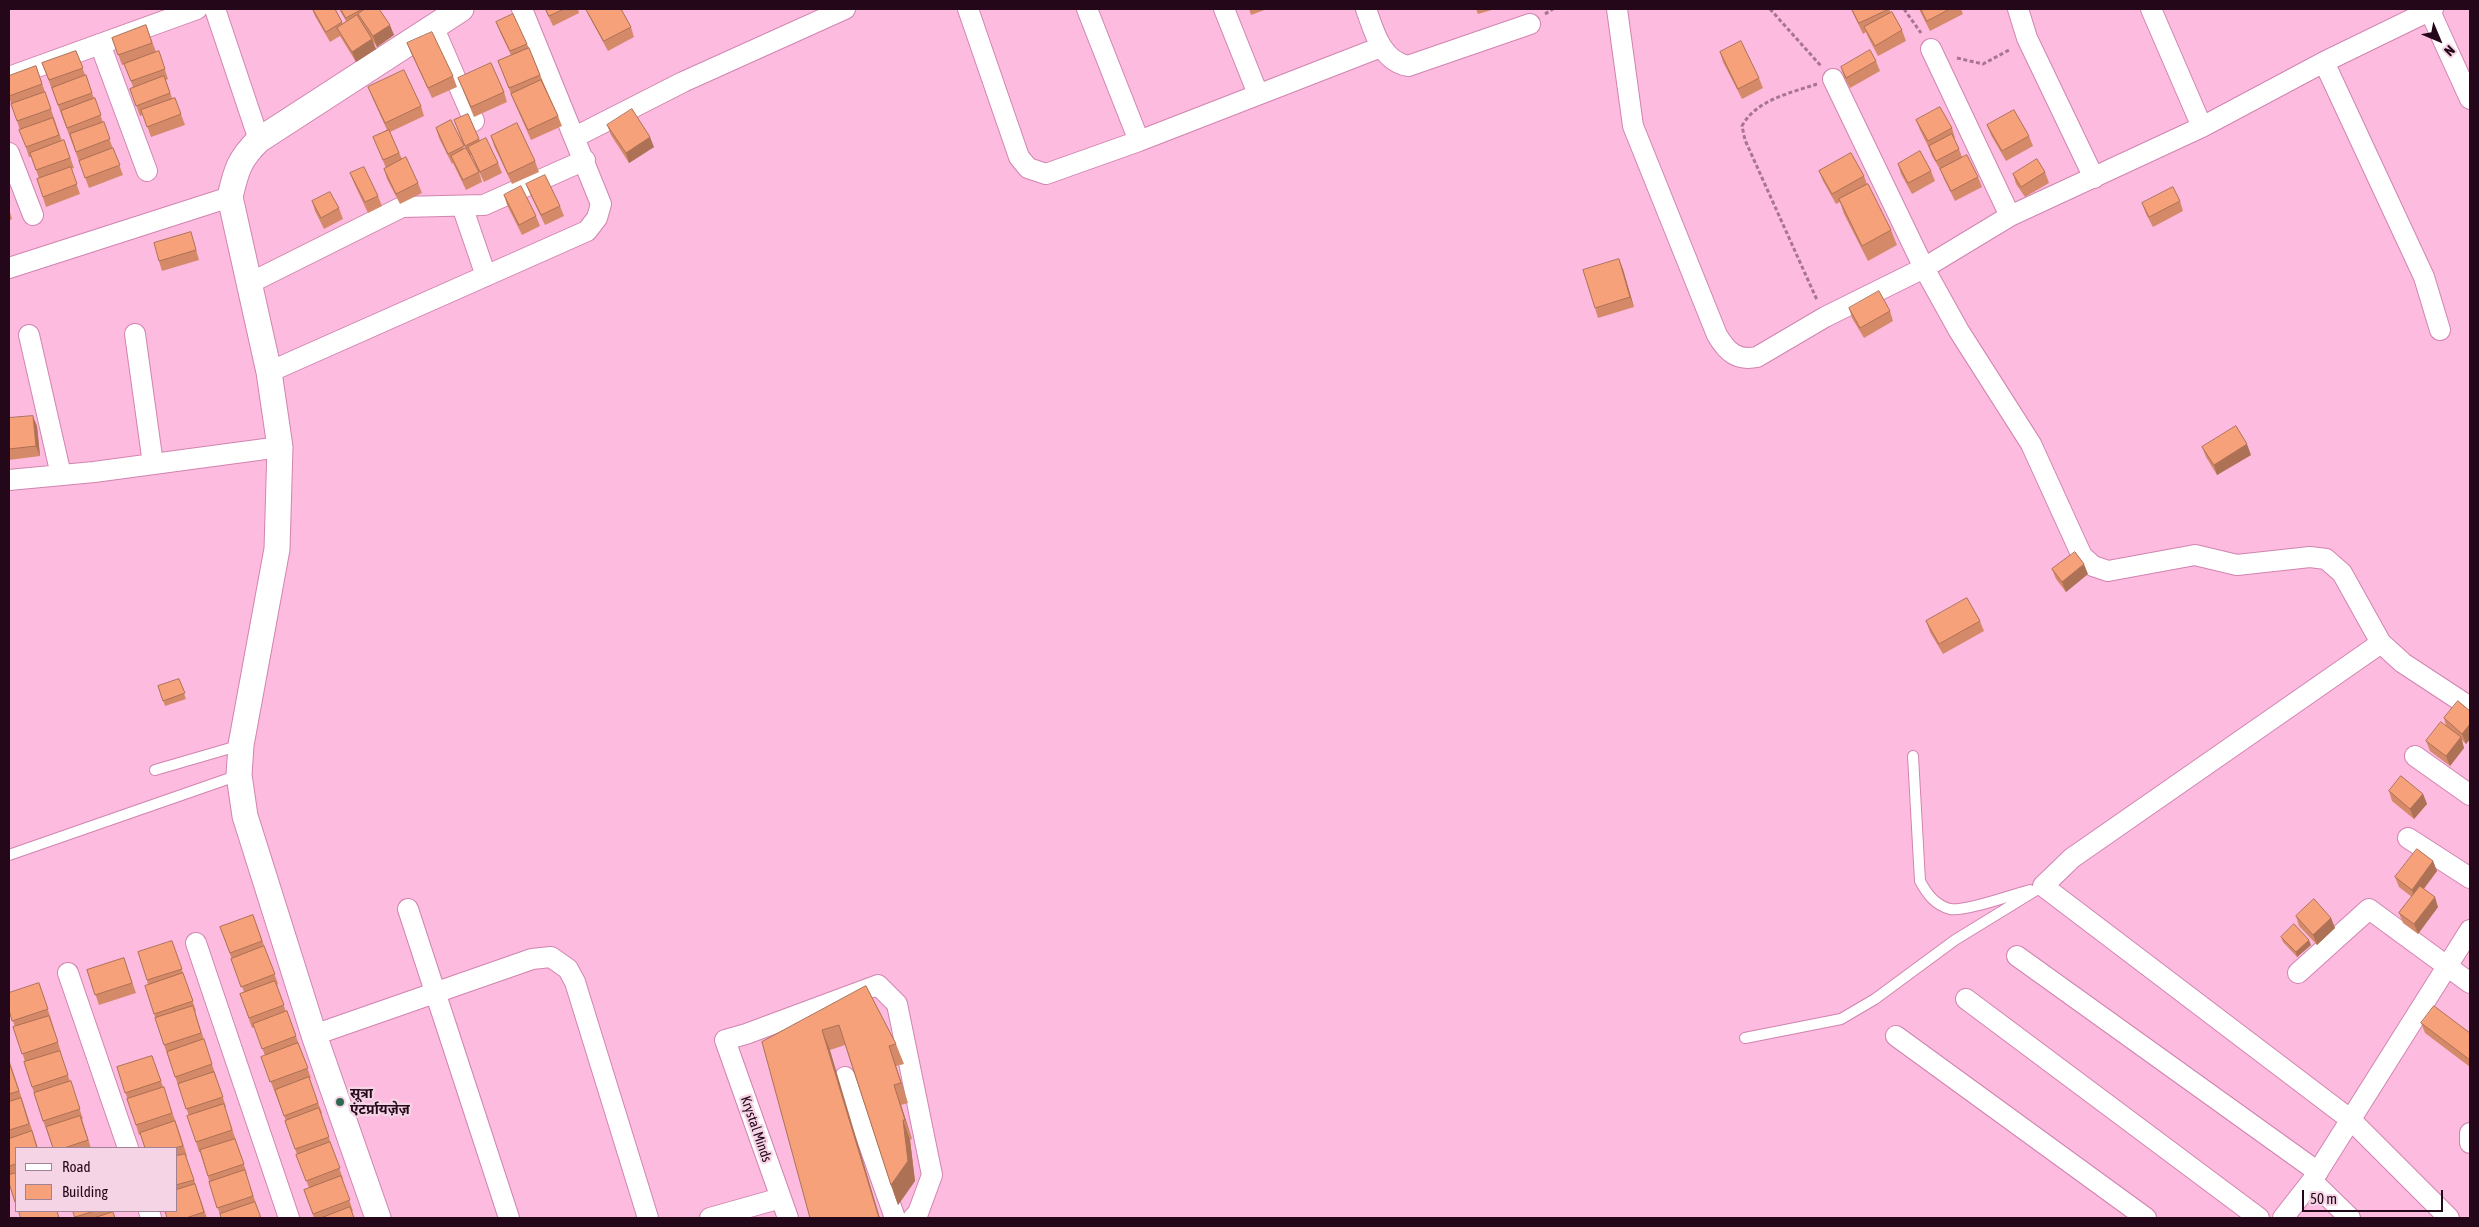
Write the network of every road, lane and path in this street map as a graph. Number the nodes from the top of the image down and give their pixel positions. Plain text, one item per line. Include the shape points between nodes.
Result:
1 (198, 9) edge
2 (215, 9) edge
3 (461, 9) edge
4 (522, 9) edge
5 (845, 9) edge
6 (968, 9) edge
7 (1087, 9) edge
8 (1224, 9) edge
9 (1366, 9) edge
10 (1617, 9) edge
11 (1770, 9) edge
12 (1904, 9) edge
13 (2018, 9) edge
14 (2151, 9) edge
15 (2431, 9) edge
16 (1530, 24) dead end
17 (433, 26) junction
18 (2027, 38) junction
19 (100, 44) junction
20 (1381, 47) junction
21 (1931, 49) junction
22 (2324, 62) junction
23 (9, 77) edge
24 (1833, 79) junction
25 (1258, 94) junction
26 (2470, 99) edge
27 (474, 121) dead end
28 (2202, 127) junction
29 (575, 137) junction
30 (259, 140) junction
31 (1139, 141) junction
32 (9, 153) edge
33 (585, 160) junction
34 (147, 171) dead end
35 (2094, 178) junction
36 (230, 197) junction
37 (462, 206) junction
38 (33, 215) dead end
39 (2010, 216) junction
40 (9, 268) edge
41 (1924, 268) junction
42 (486, 276) junction
43 (250, 283) junction
44 (1825, 317) junction
45 (2440, 330) dead end
46 (135, 334) dead end
47 (29, 335) dead end
48 (269, 372) junction
49 (280, 447) junction
50 (153, 464) junction
51 (61, 475) junction
52 (9, 480) edge
53 (2380, 643) junction
54 (2470, 707) edge
55 (242, 745) junction
56 (1913, 756) dead end
57 (2415, 756) dead end
58 (156, 770) dead end
59 (240, 775) junction
60 (2470, 795) edge
61 (2408, 838) dead end
62 (9, 856) edge
63 (2470, 878) edge
64 (2043, 886) junction
65 (408, 909) dead end
66 (2470, 930) edge
67 (196, 943) dead end
68 (2017, 956) dead end
69 (2447, 966) junction
70 (68, 973) dead end
71 (2298, 973) dead end
72 (2470, 983) edge
73 (437, 992) junction
74 (1966, 999) dead end
75 (314, 1035) junction
76 (1896, 1036) dead end
77 (1745, 1038) dead end
78 (845, 1077) dead end
79 (2351, 1120) junction
80 (2470, 1132) edge
81 (2470, 1143) edge
82 (128, 1147) edge
83 (2315, 1177) junction
84 (781, 1198) junction
85 (289, 1218) edge
86 (378, 1218) edge
87 (509, 1218) edge
88 (648, 1218) edge
89 (710, 1218) edge
90 (788, 1218) edge
91 (895, 1218) edge
92 (913, 1218) edge
93 (2146, 1218) edge
94 (2259, 1218) edge
95 (2283, 1218) edge
96 (2350, 1218) edge
97 (2450, 1218) edge

1 - 19 street
2 - 30 street
3 - 17 street
4 - 29 street
5 - 29 street via 683,82
6 - 31 street via 1019,157 1028,168 1046,174
7 - 31 street
8 - 25 street
9 - 20 street
10 - 44 street via 1633,126 1717,335 1726,349 1736,357 1757,357
11 - 24 path
12 - 21 path
13 - 18 street
14 - 28 street
15 - 22 street
15 - 26 street
16 - 20 street via 1408,66 1399,64
17 - 27 street
17 - 30 street
18 - 21 path via 2002,56 1983,64
18 - 35 street
19 - 23 street
19 - 34 street
20 - 25 street
21 - 39 street
22 - 28 street
22 - 45 street via 2424,277
24 - 41 street
24 - 44 path via 1772,100 1748,114 1742,126 1745,140
25 - 31 street
28 - 35 street
29 - 33 street
30 - 36 street via 245,153 236,170
32 - 38 street
33 - 37 street via 484,205
33 - 42 street via 601,204 597,218 587,231
35 - 39 street
36 - 40 street
36 - 43 street
37 - 42 street
37 - 43 street via 402,207
39 - 41 street
41 - 44 street
41 - 53 street via 1959,331 2031,444 2082,556 2093,566 2108,572 2195,555 2237,565 2310,557 2326,560 2342,573
42 - 48 street
43 - 48 street
46 - 50 street
47 - 51 street
48 - 49 street
49 - 50 street
49 - 55 street via 277,549
50 - 51 street
51 - 52 street
53 - 54 street
53 - 64 street via 2072,858
55 - 58 lane
55 - 59 street
56 - 64 lane via 1920,881 1928,895 1951,909
57 - 60 street
59 - 62 lane
59 - 75 street via 245,816
61 - 63 street
64 - 77 lane via 1955,940 1875,1000 1841,1019
64 - 79 street
65 - 73 street
66 - 69 street
67 - 85 street
68 - 83 street
69 - 71 street via 2369,909
69 - 72 street
69 - 79 street
70 - 82 street
73 - 75 street
73 - 87 street
73 - 88 street via 532,959 551,957 568,969
74 - 94 street
75 - 86 street
76 - 93 street
78 - 91 street
79 - 83 street
79 - 97 street
80 - 81 street
83 - 95 street
83 - 96 street
84 - 89 street
84 - 90 street, Krystal Minds
84 - 92 street, Krystal Minds via 725,1040 878,984 897,1004 932,1175 918,1213

